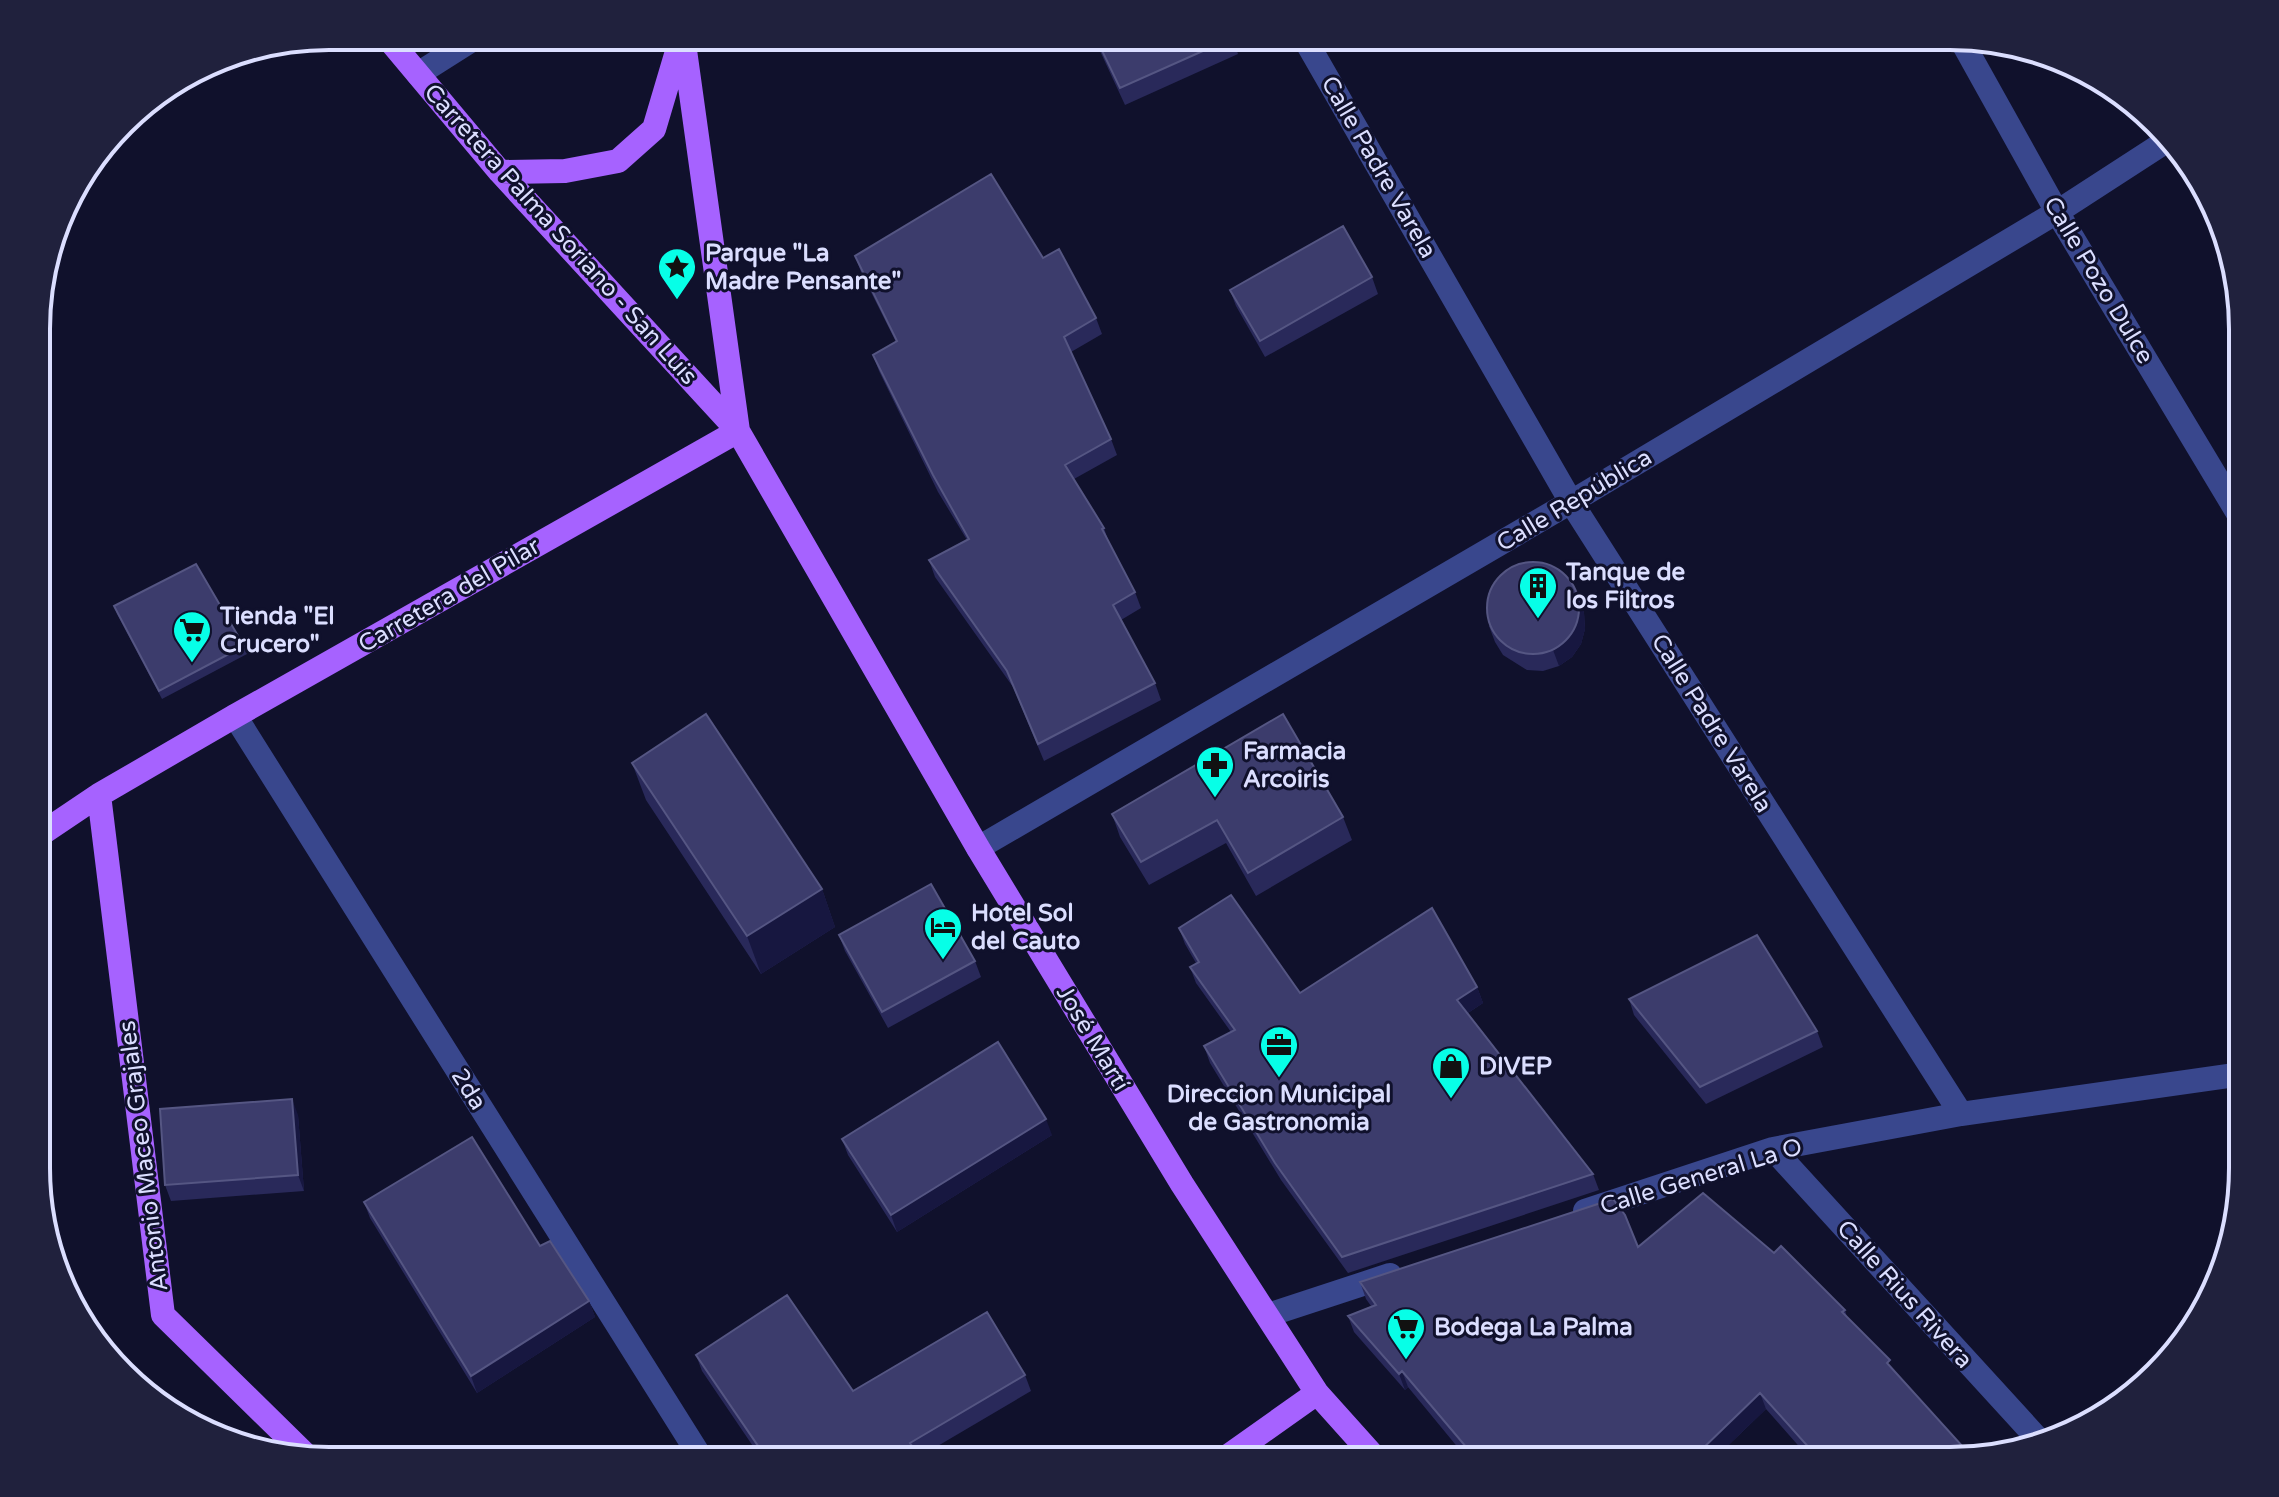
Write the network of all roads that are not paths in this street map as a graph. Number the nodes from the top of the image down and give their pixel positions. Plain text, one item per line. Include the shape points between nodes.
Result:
1 (1311, 50) edge
2 (399, 51) edge
3 (454, 51) edge
4 (678, 51) edge
5 (684, 51) edge
6 (1967, 51) edge
7 (418, 74) junction
8 (2159, 146) edge
9 (500, 172) junction
10 (2057, 212) junction
11 (738, 431) junction
12 (2228, 497) edge
13 (1571, 502) junction
14 (235, 716) junction
15 (99, 795) junction
16 (50, 828) edge
17 (978, 848) junction
18 (2228, 1076) edge
19 (1961, 1114) junction
20 (1773, 1149) junction
21 (1565, 1218) edge
22 (1416, 1266) edge
23 (1268, 1315) junction
24 (1317, 1393) junction
25 (2033, 1434) edge
26 (296, 1445) edge
27 (1242, 1446) edge
28 (1365, 1446) edge
29 (694, 1447) edge

1 - 13 street, Calle Padre Varela
2 - 7 main road, Carretera Palma Soriano - San Luis
3 - 7 street
4 - 9 main road via 654,129 618,161 565,171
5 - 11 main road
6 - 10 street, Calle Pozo Dulce
7 - 9 main road, Carretera Palma Soriano - San Luis
8 - 10 street, Calle República
9 - 11 main road, Carretera Palma Soriano - San Luis
10 - 12 street, Calle Pozo Dulce
10 - 13 street, Calle República
11 - 14 main road, Carretera del Pilar
11 - 17 main road, José Martí
13 - 17 street, Calle República
13 - 19 street, Calle Padre Varela
14 - 15 main road, Carretera del Pilar
14 - 29 street, 2da
15 - 16 main road, Carretera del Pilar
15 - 26 main road, Antonio Maceo Grajales via 163,1315
17 - 23 main road, José Martí
18 - 19 street, Calle General La O
19 - 20 street, Calle General La O
20 - 21 street, Calle General La O
20 - 25 street, Calle Rius Rivera
22 - 23 street
23 - 24 main road, José Martí
24 - 27 main road
24 - 28 main road, José Martí

